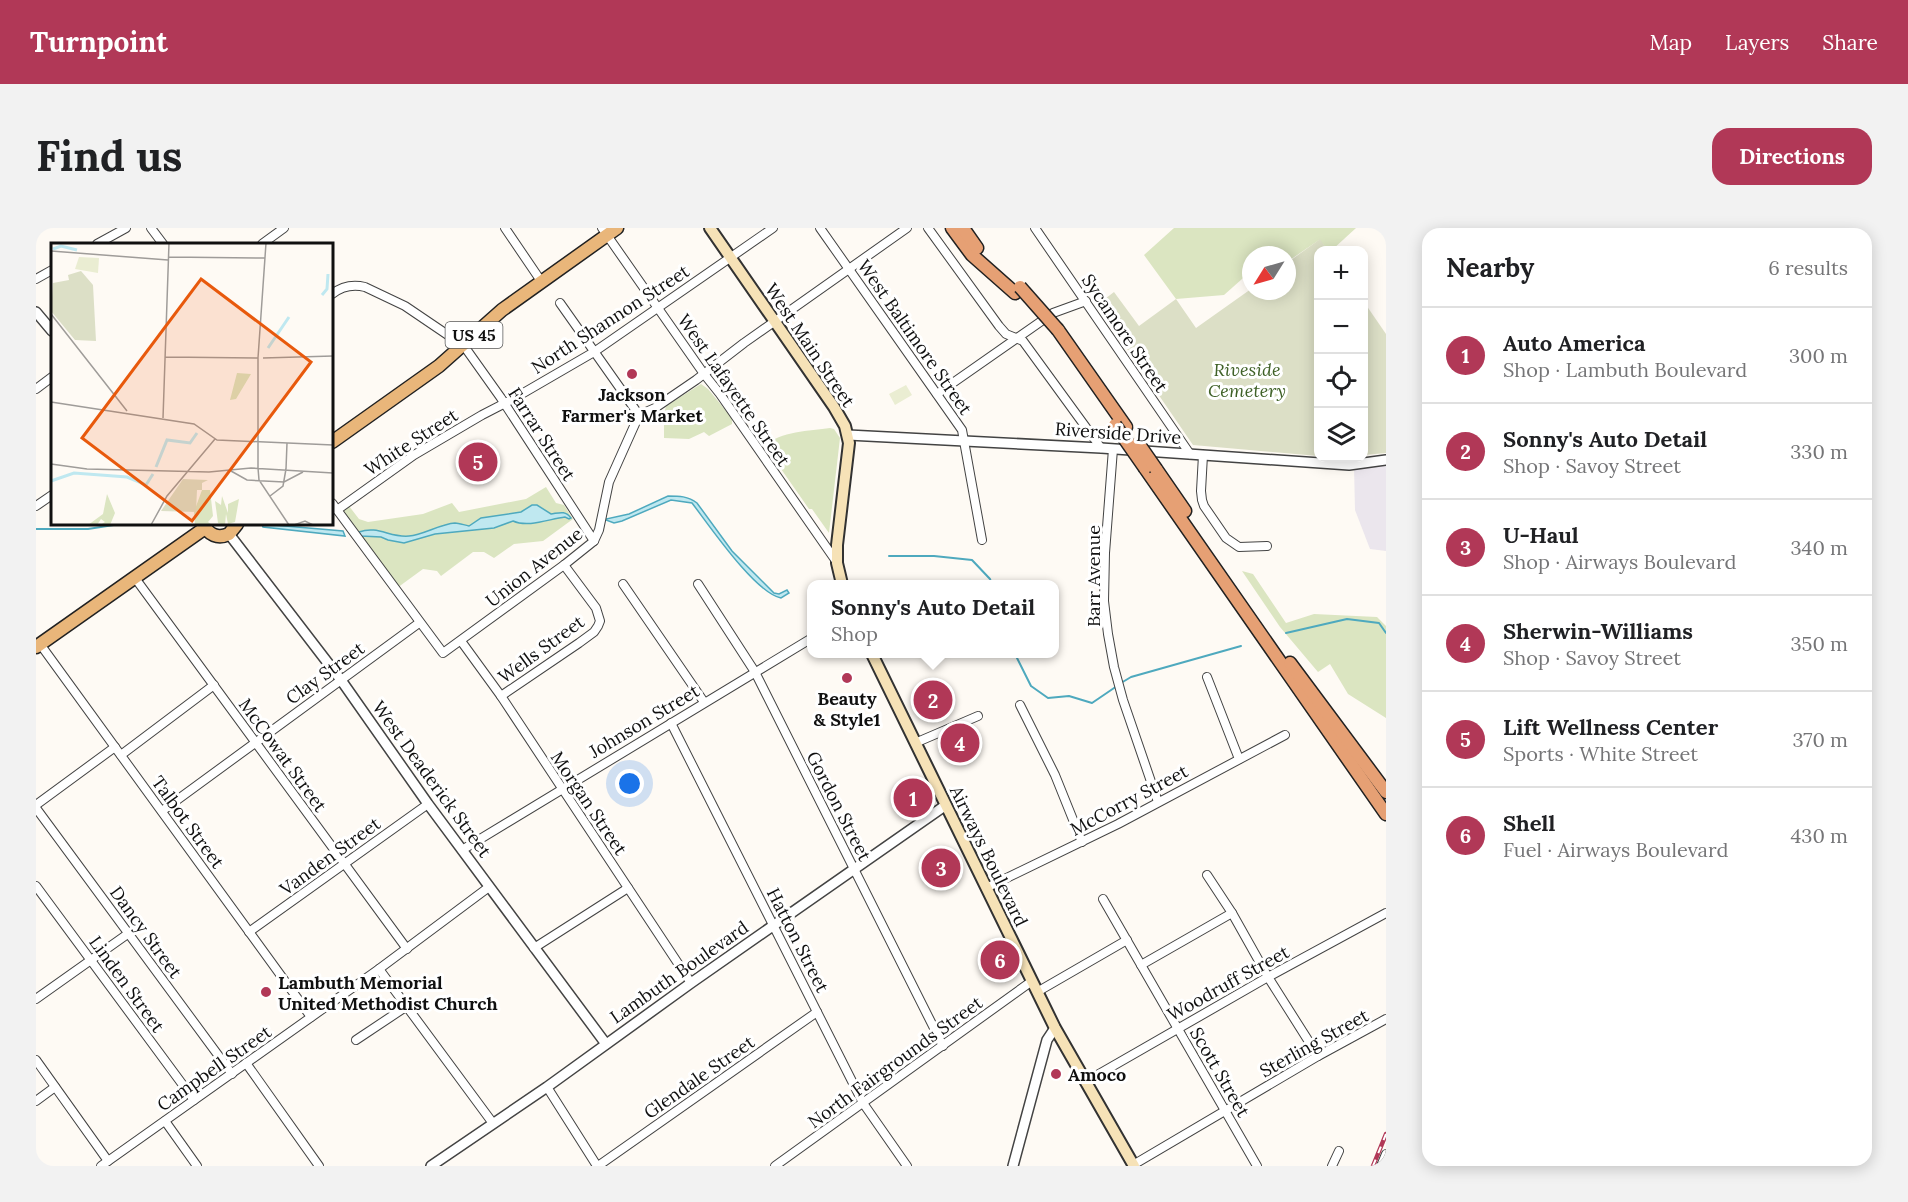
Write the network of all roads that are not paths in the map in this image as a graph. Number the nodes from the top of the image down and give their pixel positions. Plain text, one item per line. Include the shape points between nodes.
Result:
1 (126, 228) edge
2 (151, 228) edge
3 (284, 228) edge
4 (505, 228) edge
5 (710, 228) edge
6 (773, 228) edge
7 (820, 228) edge
8 (907, 228) edge
9 (928, 228) edge
10 (952, 228) edge
11 (963, 228) edge
12 (1035, 228) edge
13 (608, 230) edge
14 (99, 243) edge
15 (162, 243) edge
16 (263, 243) edge
17 (730, 258) junction
18 (849, 269) junction
19 (51, 271) edge
20 (36, 279) edge
21 (541, 281) junction
22 (1017, 290) junction
23 (333, 293) edge
24 (1086, 301) junction
25 (560, 303) dead end
26 (657, 307) junction
27 (36, 312) edge
28 (774, 321) junction
29 (51, 330) edge
30 (1015, 338) junction
31 (464, 346) junction
32 (594, 352) junction
33 (704, 374) junction
34 (51, 378) edge
35 (36, 389) edge
36 (937, 394) junction
37 (505, 404) junction
38 (639, 416) junction
39 (848, 435) junction
40 (333, 441) edge
41 (965, 441) junction
42 (1101, 448) junction
43 (1113, 449) junction
44 (1190, 454) junction
45 (1203, 455) junction
46 (1386, 460) edge
47 (1151, 469) junction
48 (51, 496) edge
49 (36, 506) edge
50 (334, 507) edge
51 (204, 526) edge
52 (233, 529) edge
53 (982, 540) dead end
54 (594, 541) junction
55 (1267, 546) dead end
56 (837, 563) junction
57 (564, 565) junction
58 (135, 578) junction
59 (841, 580) edge
60 (623, 584) dead end
61 (698, 584) dead end
62 (419, 623) junction
63 (461, 641) junction
64 (807, 641) edge
65 (38, 645) edge
66 (874, 658) edge
67 (755, 672) junction
68 (1207, 677) dead end
69 (341, 680) junction
70 (214, 685) junction
71 (501, 696) junction
72 (704, 702) junction
73 (1020, 705) dead end
74 (978, 716) dead end
75 (671, 723) junction
76 (1285, 735) dead end
77 (256, 742) junction
78 (915, 743) junction
79 (115, 747) junction
80 (121, 755) junction
81 (1239, 759) junction
82 (562, 789) junction
83 (1386, 792) edge
84 (1158, 802) junction
85 (428, 804) junction
86 (946, 805) junction
87 (36, 806) edge
88 (162, 811) junction
89 (1386, 814) edge
90 (1082, 842) junction
91 (462, 850) junction
92 (345, 864) junction
93 (854, 869) junction
94 (1207, 875) dead end
95 (36, 886) edge
96 (489, 887) junction
97 (627, 888) junction
98 (986, 888) junction
99 (1103, 898) dead end
100 (1232, 913) junction
101 (1386, 913) edge
102 (773, 926) junction
103 (249, 932) junction
104 (129, 933) junction
105 (1127, 940) junction
106 (534, 948) junction
107 (407, 949) junction
108 (91, 961) junction
109 (1142, 965) junction
110 (379, 969) junction
111 (1268, 977) junction
112 (1032, 981) junction
113 (692, 983) junction
114 (1037, 992) junction
115 (36, 999) edge
116 (407, 1006) junction
117 (817, 1012) junction
118 (311, 1017) junction
119 (1386, 1019) edge
120 (1055, 1028) junction
121 (1178, 1028) junction
122 (356, 1040) dead end
123 (606, 1044) junction
124 (943, 1046) junction
125 (1318, 1056) junction
126 (36, 1060) edge
127 (246, 1063) junction
128 (232, 1074) junction
129 (1085, 1082) junction
130 (55, 1087) junction
131 (547, 1087) junction
132 (194, 1100) junction
133 (36, 1101) edge
134 (863, 1103) junction
135 (1225, 1111) junction
136 (165, 1120) junction
137 (492, 1122) junction
138 (1339, 1151) dead end
139 (1386, 1154) edge
140 (108, 1161) junction
141 (1014, 1163) edge
142 (101, 1166) edge
143 (197, 1166) edge
144 (319, 1166) edge
145 (431, 1166) edge
146 (597, 1166) edge
147 (775, 1166) edge
148 (907, 1166) edge
149 (1006, 1166) edge
150 (1133, 1166) edge
151 (1257, 1166) edge
152 (1332, 1166) edge
153 (1381, 1166) edge

1 - 14 street
2 - 15 street
3 - 16 street
4 - 21 street
5 - 17 main road, West Main Street
6 - 17 street, North Shannon Street
7 - 18 street, West Baltimore Street
8 - 18 street
9 - 30 street via 999,326
10 - 22 highway via 972,255
11 - 22 highway
12 - 24 street, Sycamore Street
13 - 21 main road, US 45
13 - 26 street, West Lafayette Street
17 - 26 street, North Shannon Street
17 - 28 main road, West Main Street
18 - 28 street
18 - 36 street, West Baltimore Street
19 - 20 street
21 - 31 main road, US 45
22 - 47 highway, bridge via 1055,332
23 - 31 street via 339,288 365,287 412,310
24 - 30 street via 1053,313
24 - 44 street, Sycamore Street
25 - 32 street
26 - 32 street, North Shannon Street
26 - 33 street, West Lafayette Street
27 - 29 street
28 - 33 street
28 - 39 main road, West Main Street via 834,407
30 - 36 street
30 - 42 street via 1023,341
31 - 37 street, Farrar Street
31 - 40 main road, US 45
32 - 37 street, North Shannon Street
32 - 38 street
33 - 38 street
33 - 56 street, West Lafayette Street
34 - 35 street
36 - 41 street, West Baltimore Street via 962,430
37 - 50 street, White Street via 414,455
37 - 54 street, Farrar Street
38 - 54 street, Union Avenue via 609,482
39 - 41 street, Riverside Drive
39 - 56 main road, West Main Street
41 - 42 street, Riverside Drive
41 - 53 street, West Baltimore Street
42 - 43 street, Riverside Drive
43 - 44 street, Riverside Drive
43 - 84 street, Barr Avenue via 1104,602 1117,680
44 - 45 street, Riverside Drive
45 - 46 street, Riverside Drive via 1349,465
45 - 55 street via 1202,500 1226,538 1239,547
47 - 83 highway
47 - 89 highway
48 - 49 street
50 - 62 street
51 - 52 main road via 213,535 224,536
51 - 58 main road
52 - 69 street, West Deaderick Street
54 - 57 street, Union Avenue
56 - 59 main road
57 - 63 street, Union Avenue
57 - 71 street, Wells Street via 596,608 598,626
58 - 65 main road
58 - 70 street, McCowat Street
60 - 72 street
61 - 67 street, Gordon Street
62 - 63 street, Union Avenue via 443,653
62 - 69 street, Clay Street
63 - 71 street, Morgan Street
64 - 67 street, Johnson Street
65 - 79 street, Talbot Street
66 - 78 main road, Airways Boulevard
67 - 72 street, Johnson Street
67 - 93 street, Gordon Street
68 - 81 street
69 - 77 street, Clay Street
69 - 85 street, West Deaderick Street
70 - 77 street, McCowat Street
70 - 80 street
71 - 82 street, Morgan Street
72 - 75 street, Johnson Street
73 - 90 street via 1055,775
74 - 78 street
75 - 82 street, Johnson Street
75 - 102 street, Hatton Street
76 - 81 street, McCorry Street
77 - 88 street, Clay Street
77 - 92 street, McCowat Street
78 - 86 main road, Airways Boulevard
79 - 80 street, Talbot Street
79 - 87 street
80 - 88 street, Talbot Street
81 - 84 street, McCorry Street
82 - 91 street, Johnson Street
82 - 97 street, Morgan Street
84 - 90 street, McCorry Street
85 - 91 street, West Deaderick Street
85 - 92 street, Vanden Street
86 - 93 street, Lambuth Boulevard
86 - 98 main road, Airways Boulevard
87 - 104 street, Dancy Street
88 - 103 street, Talbot Street
90 - 98 street, McCorry Street
91 - 96 street, West Deaderick Street
92 - 103 street, Vanden Street
92 - 107 street, McCowat Street
93 - 102 street, Lambuth Boulevard
93 - 124 street, Gordon Street
94 - 100 street
95 - 108 street, Linden Street
96 - 106 street, West Deaderick Street
96 - 107 street, Campbell Street
97 - 106 street
97 - 113 street, Morgan Street
98 - 112 main road, Airways Boulevard
99 - 105 street, Scott Street
100 - 109 street
100 - 111 street
101 - 111 street, Woodruff Street
102 - 113 street, Lambuth Boulevard
102 - 117 street, Hatton Street
103 - 118 street, Talbot Street
104 - 108 street
104 - 128 street, Dancy Street
105 - 109 street, Scott Street
105 - 114 street
106 - 123 street, West Deaderick Street
107 - 110 street, Campbell Street
108 - 115 street
108 - 132 street, Linden Street
109 - 121 street, Scott Street
110 - 116 street
110 - 118 street, Campbell Street
111 - 121 street, Woodruff Street
111 - 125 street
112 - 114 main road, Airways Boulevard
112 - 124 street, North Fairgrounds Street
113 - 123 street, Lambuth Boulevard
114 - 120 main road, Airways Boulevard
116 - 122 street
116 - 137 street
117 - 134 street, Hatton Street
117 - 146 street, Glendale Street
118 - 127 street, Campbell Street
119 - 125 street, Sterling Street
120 - 129 main road, Airways Boulevard
120 - 141 street via 1047,1040
121 - 129 street, Woodruff Street
121 - 135 street, Scott Street
123 - 131 street, Lambuth Boulevard
124 - 134 street, North Fairgrounds Street
125 - 135 street, Sterling Street
126 - 130 street
127 - 128 street, Campbell Street
127 - 144 street
128 - 132 street, Campbell Street
129 - 150 main road, Airways Boulevard
130 - 133 street
130 - 140 street
131 - 137 street, Lambuth Boulevard
131 - 146 street
132 - 136 street, Campbell Street
134 - 147 street, North Fairgrounds Street
134 - 148 street, Hatton Street
135 - 150 street, Sterling Street
135 - 151 street, Scott Street
136 - 140 street, Campbell Street
136 - 143 street
137 - 145 street, Lambuth Boulevard
138 - 152 street
139 - 153 street
140 - 142 street, Campbell Street
141 - 149 street

